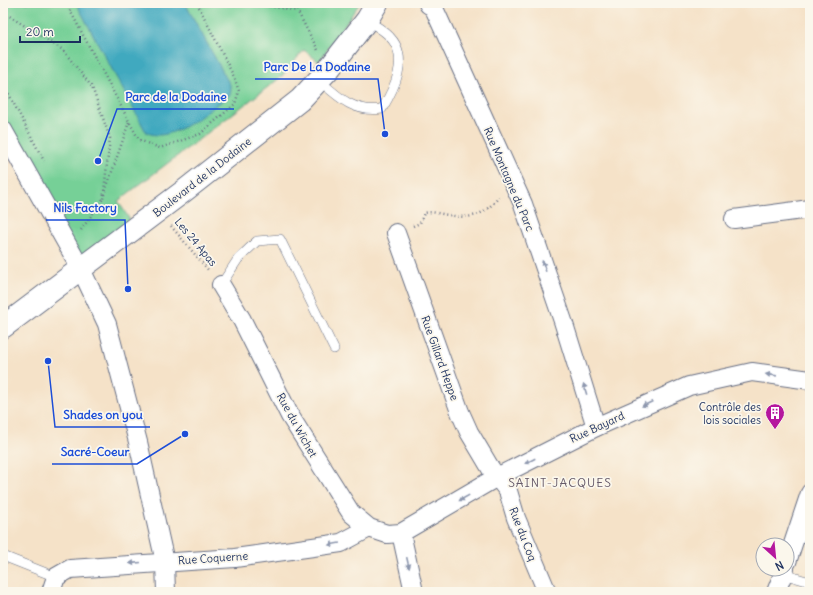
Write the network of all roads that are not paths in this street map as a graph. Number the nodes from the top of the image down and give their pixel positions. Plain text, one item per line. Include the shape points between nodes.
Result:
1 (431, 3) edge
2 (372, 12) edge
3 (324, 75) junction
4 (3, 130) edge
5 (810, 209) edge
6 (734, 219) dead end
7 (396, 233) dead end
8 (81, 269) junction
9 (221, 285) joint
10 (3, 327) edge
11 (334, 349) dead end
12 (810, 380) edge
13 (596, 427) junction
14 (497, 477) junction
15 (810, 493) edge
16 (806, 520) edge
17 (369, 528) junction
18 (401, 533) junction
19 (795, 545) edge
20 (3, 556) edge
21 (165, 562) junction
22 (795, 574) edge
23 (782, 577) edge
24 (810, 582) edge
25 (54, 585) edge
26 (166, 592) edge
27 (414, 592) edge
28 (547, 592) edge
29 (777, 592) edge

13 -> 1 street, Rue Montagne du Parc via 525,212
2 - 3 main road, Boulevard de la Dodaine
2 - 3 lane via 391,37 401,59 393,91 382,109 371,111 343,102
3 - 8 main road, Boulevard de la Dodaine via 300,100
4 - 8 street
5 - 6 street
7 - 14 street, Rue Gillard Heppe via 460,412 469,432
8 - 10 main road, Boulevard de la Dodaine
8 - 21 street via 107,324 138,442
9 - 11 lane via 238,259 257,241 280,239
9 - 17 street, Rue du Wichet via 242,320 290,416 351,513
12 -> 13 street, Rue Bayard via 752,372 689,386
13 -> 14 street, Rue Bayard
14 -> 18 street, Rue Bayard
14 - 28 street, Rue du Coq via 508,491 516,518
15 - 16 street
16 - 19 street
17 - 18 street, Rue du Wichet via 387,534
17 -> 21 street, Rue Coquerne via 341,542 314,547 235,558
18 -> 27 street
20 - 25 lane
21 -> 25 street, Rue Coquerne via 70,569
21 - 26 street
22 - 24 lane
23 - 29 street

